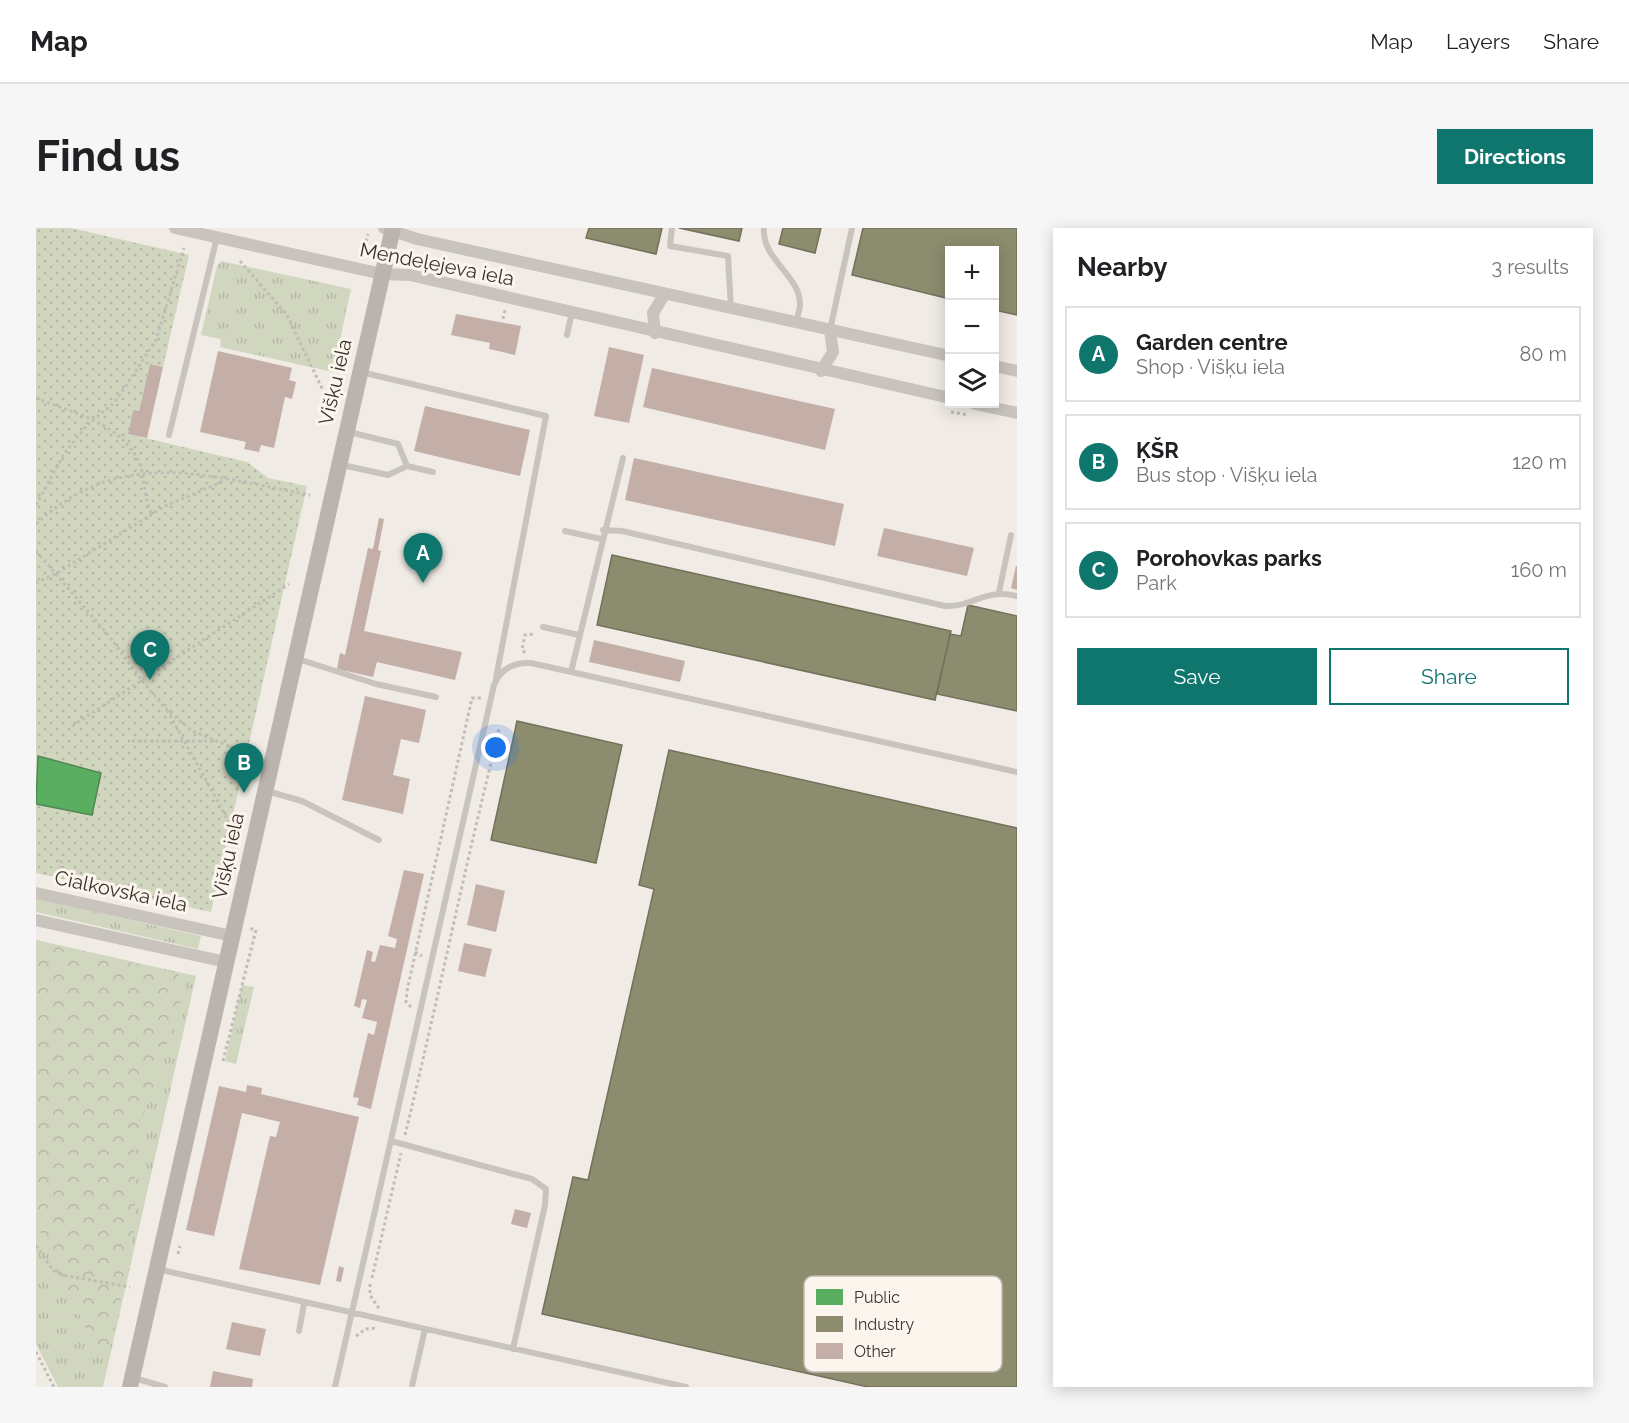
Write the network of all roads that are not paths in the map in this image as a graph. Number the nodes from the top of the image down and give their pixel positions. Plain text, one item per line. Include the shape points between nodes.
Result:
1 (176, 228) edge
2 (672, 228) edge
3 (764, 228) edge
4 (852, 228) edge
5 (390, 229) edge
6 (217, 237) junction
7 (382, 274) junction
8 (664, 295) junction
9 (731, 309) junction
10 (572, 312) junction
11 (795, 323) junction
12 (830, 331) junction
13 (655, 333) junction
14 (567, 335) dead end
15 (945, 355) edge
16 (999, 367) edge
17 (821, 371) junction
18 (1017, 371) edge
19 (359, 372) junction
20 (945, 397) edge
21 (996, 408) edge
22 (1017, 412) edge
23 (346, 431) junction
24 (169, 435) dead end
25 (623, 458) dead end
26 (338, 464) junction
27 (407, 466) junction
28 (433, 472) dead end
29 (603, 530) junction
30 (565, 531) dead end
31 (1011, 535) dead end
32 (601, 539) junction
33 (999, 592) junction
34 (1017, 596) edge
35 (543, 627) dead end
36 (579, 635) junction
37 (294, 658) junction
38 (571, 672) junction
39 (494, 684) junction
40 (436, 697) dead end
41 (1017, 772) edge
42 (264, 790) junction
43 (379, 840) dead end
44 (36, 892) edge
45 (36, 920) edge
46 (232, 936) junction
47 (226, 962) junction
48 (391, 1141) junction
49 (156, 1269) junction
50 (304, 1304) junction
51 (352, 1313) junction
52 (425, 1329) junction
53 (299, 1331) dead end
54 (513, 1349) junction
55 (131, 1382) edge
56 (412, 1386) edge
57 (165, 1387) edge
58 (335, 1387) edge
59 (686, 1387) edge

1 - 6 street, Mendeļejeva iela
2 - 9 lane via 670,246 728,256
3 - 11 lane via 768,249 795,287 800,304
4 - 12 lane
5 - 7 street, Višķu iela
5 - 8 street, Mendeļejeva iela via 417,239
6 - 7 street, Mendeļejeva iela
6 - 24 lane
7 - 10 street, Mendeļejeva iela via 410,275
7 - 19 street, Višķu iela
8 - 9 street, Mendeļejeva iela
8 - 13 street via 653,313
9 - 11 street, Mendeļejeva iela
10 - 13 street, Mendeļejeva iela
10 - 14 lane
11 - 12 street, Mendeļejeva iela
12 - 15 street, Mendeļejeva iela
12 - 17 street via 833,352
13 - 17 street, Mendeļejeva iela
16 - 18 street
17 - 20 street, Mendeļejeva iela
19 - 23 street, Višķu iela
19 - 39 lane via 546,416
21 - 22 street
23 - 26 street, Višķu iela
23 - 27 lane via 398,444
25 - 29 lane
26 - 27 lane via 388,475
26 - 37 street, Višķu iela
27 - 28 lane
29 - 32 lane
29 - 33 lane via 622,531 945,606
30 - 32 lane
31 - 33 lane
32 - 36 lane
33 - 34 lane
35 - 36 lane
36 - 38 lane
37 - 40 lane via 376,684
37 - 42 street, Višķu iela
38 - 39 lane via 521,662 506,669
38 - 41 lane
39 - 48 lane
42 - 43 lane via 302,801
42 - 46 street, Višķu iela
44 - 46 street, Cialkovska iela
45 - 47 street
46 - 47 street, Višķu iela
47 - 49 street, Višķu iela
48 - 51 lane
48 - 54 lane via 532,1179 546,1189
49 - 50 lane
49 - 55 street, Višķu iela
50 - 51 lane
50 - 53 lane
51 - 52 lane
51 - 58 lane
52 - 54 lane
52 - 56 lane
54 - 59 lane
55 - 57 lane

